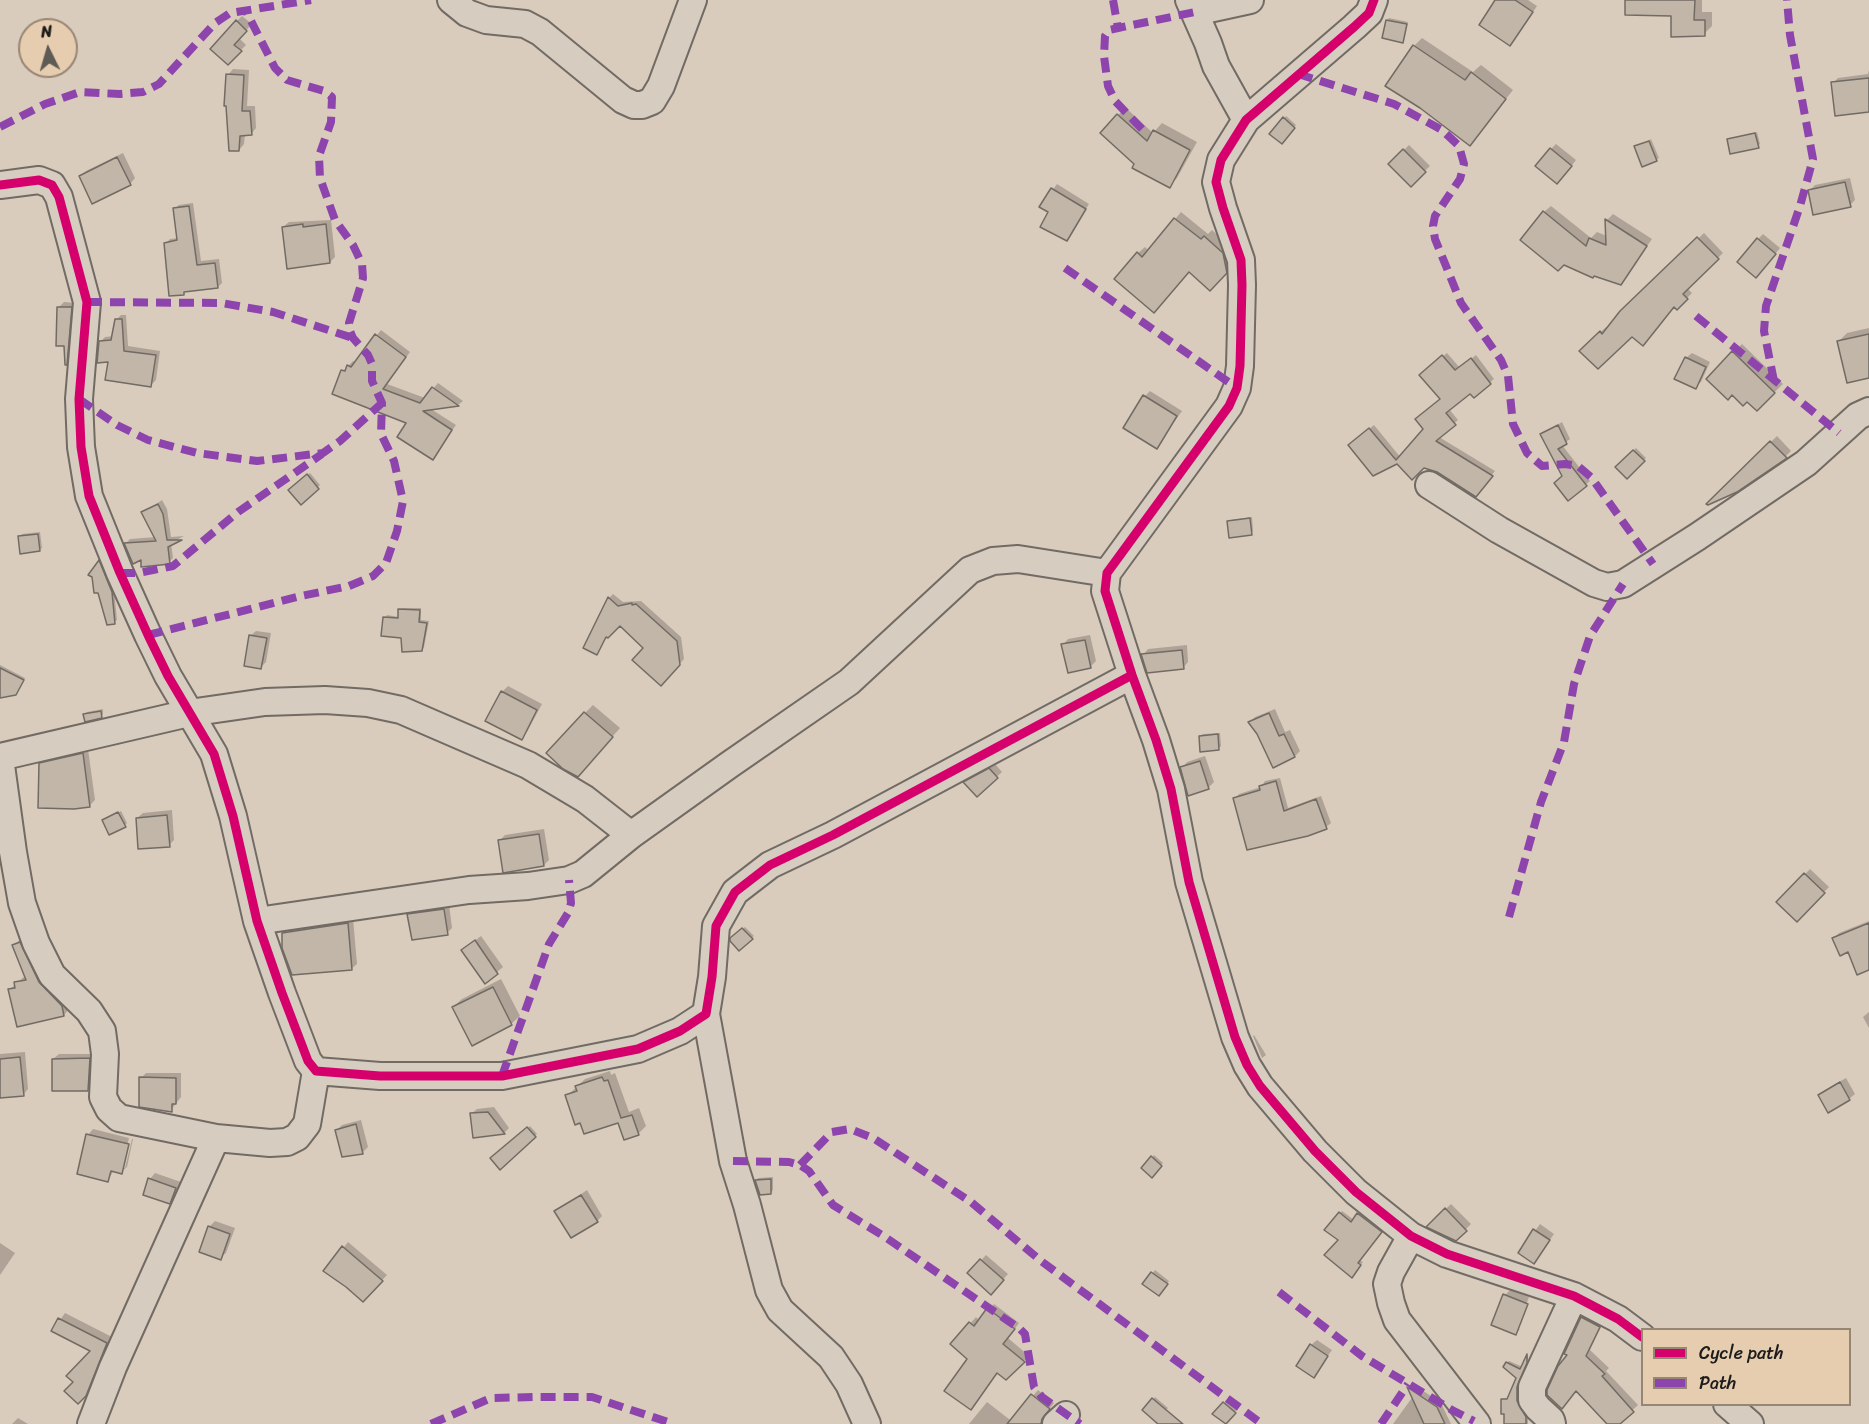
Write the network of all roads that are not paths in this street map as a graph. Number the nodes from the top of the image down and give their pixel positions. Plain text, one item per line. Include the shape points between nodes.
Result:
1 (451, 0) edge
2 (693, 0) edge
3 (1250, 0) edge
4 (1374, 0) edge
5 (1192, 6) edge
6 (1246, 120) junction
7 (0, 185) edge
8 (1869, 411) edge
9 (1430, 485) dead end
10 (1107, 573) junction
11 (1132, 675) junction
12 (189, 713) junction
13 (0, 757) edge
14 (631, 835) junction
15 (257, 921) junction
16 (706, 1014) junction
17 (316, 1071) junction
18 (216, 1138) junction
19 (1411, 1236) junction
20 (1574, 1296) junction
21 (1641, 1336) edge
22 (1729, 1406) edge
23 (91, 1424) edge
24 (867, 1424) edge
25 (1477, 1424) edge
26 (1552, 1424) edge
27 (1750, 1424) edge

1 - 2 street via 466,13 486,20 525,24 540,32 623,100 642,105 652,101 661,86
3 - 5 street
4 - 6 street via 1369,13
5 - 6 street via 1216,66
6 - 10 street via 1221,160 1216,182 1241,260 1237,388 1229,406
7 - 12 street via 39,180 52,185 59,197 87,302 79,399 89,496 120,573
8 - 9 street via 1858,416 1806,463 1697,537 1623,584 1607,587 1499,530
10 - 11 street via 1105,591
10 - 14 street via 1018,559 993,561 970,570 849,682
11 - 16 street via 770,865 735,891 716,926
11 - 19 street via 1171,789 1192,893 1247,1065 1315,1151 1356,1192
12 - 13 street
12 - 14 street via 266,702 325,700 401,710 528,765 585,799
12 - 15 street via 214,754 225,787
13 - 18 street via 22,903 52,975 89,1011 102,1031 103,1097 109,1108 119,1118
14 - 15 street via 583,874 569,880 469,890
15 - 17 street via 308,1061
16 - 17 street via 680,1031 638,1049 502,1076 380,1077
16 - 24 street via 733,1161 769,1290 780,1310 831,1357 849,1384
17 - 18 street via 307,1124 297,1137 270,1143
18 - 23 street
19 - 20 street via 1447,1254
19 - 25 street via 1387,1284 1391,1303 1397,1320
20 - 21 street
20 - 26 street via 1532,1387 1532,1400
22 - 27 street

